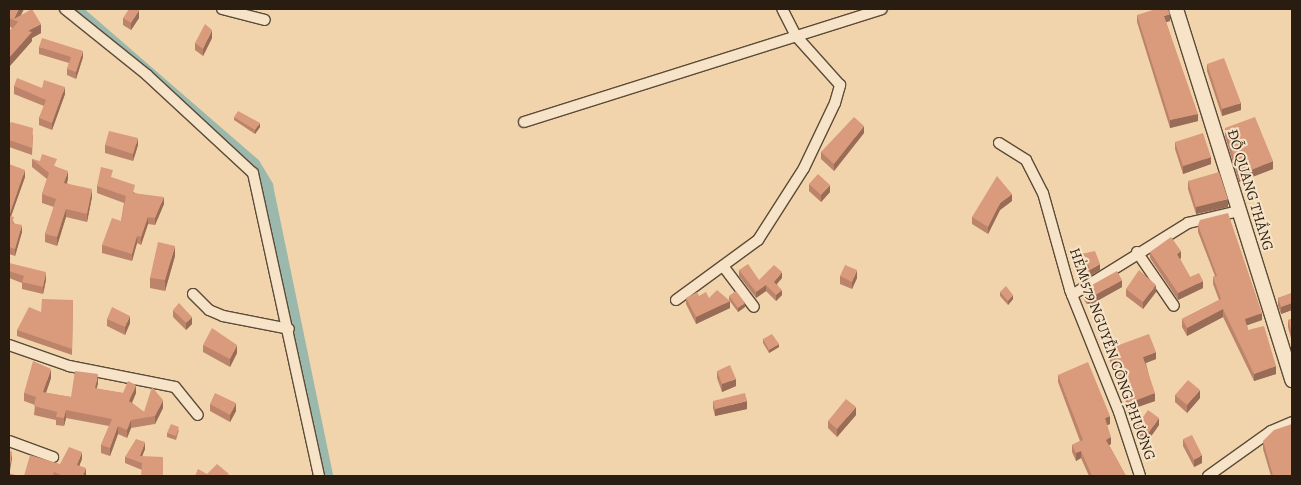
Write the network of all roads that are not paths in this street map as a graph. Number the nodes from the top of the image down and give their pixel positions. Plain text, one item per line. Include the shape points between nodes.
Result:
1 (222, 9) edge
2 (782, 9) edge
3 (882, 9) edge
4 (1176, 9) edge
5 (68, 10) edge
6 (265, 20) dead end
7 (796, 36) junction
8 (524, 122) dead end
9 (999, 143) dead end
10 (1240, 211) junction
11 (1137, 252) junction
12 (723, 266) junction
13 (193, 294) dead end
14 (1072, 295) junction
15 (676, 300) dead end
16 (1174, 306) dead end
17 (754, 307) dead end
18 (289, 329) junction
19 (9, 344) edge
20 (1292, 380) edge
21 (198, 415) dead end
22 (1292, 422) edge
23 (9, 442) edge
24 (53, 457) dead end
25 (319, 476) edge
26 (1140, 476) edge
27 (1208, 476) edge

1 - 6 street
2 - 7 street
3 - 7 street
4 - 10 street, ĐỖ QUANG THẮNG
5 - 18 street via 147,75 253,173
7 - 8 street
7 - 12 street via 840,85 835,103 804,168 758,240
9 - 14 street, HẺM 579 NGUYỄN CÔNG PHƯƠNG via 1020,154 1035,174
10 - 11 street via 1188,223
10 - 20 street, ĐỖ QUANG THẮNG
11 - 14 street
11 - 16 street
12 - 15 street
12 - 17 street
13 - 18 street via 223,316
14 - 26 street, HẺM 579 NGUYỄN CÔNG PHƯƠNG via 1120,412
18 - 25 street
19 - 21 street via 69,366 175,387
22 - 27 street via 1271,431
23 - 24 street

